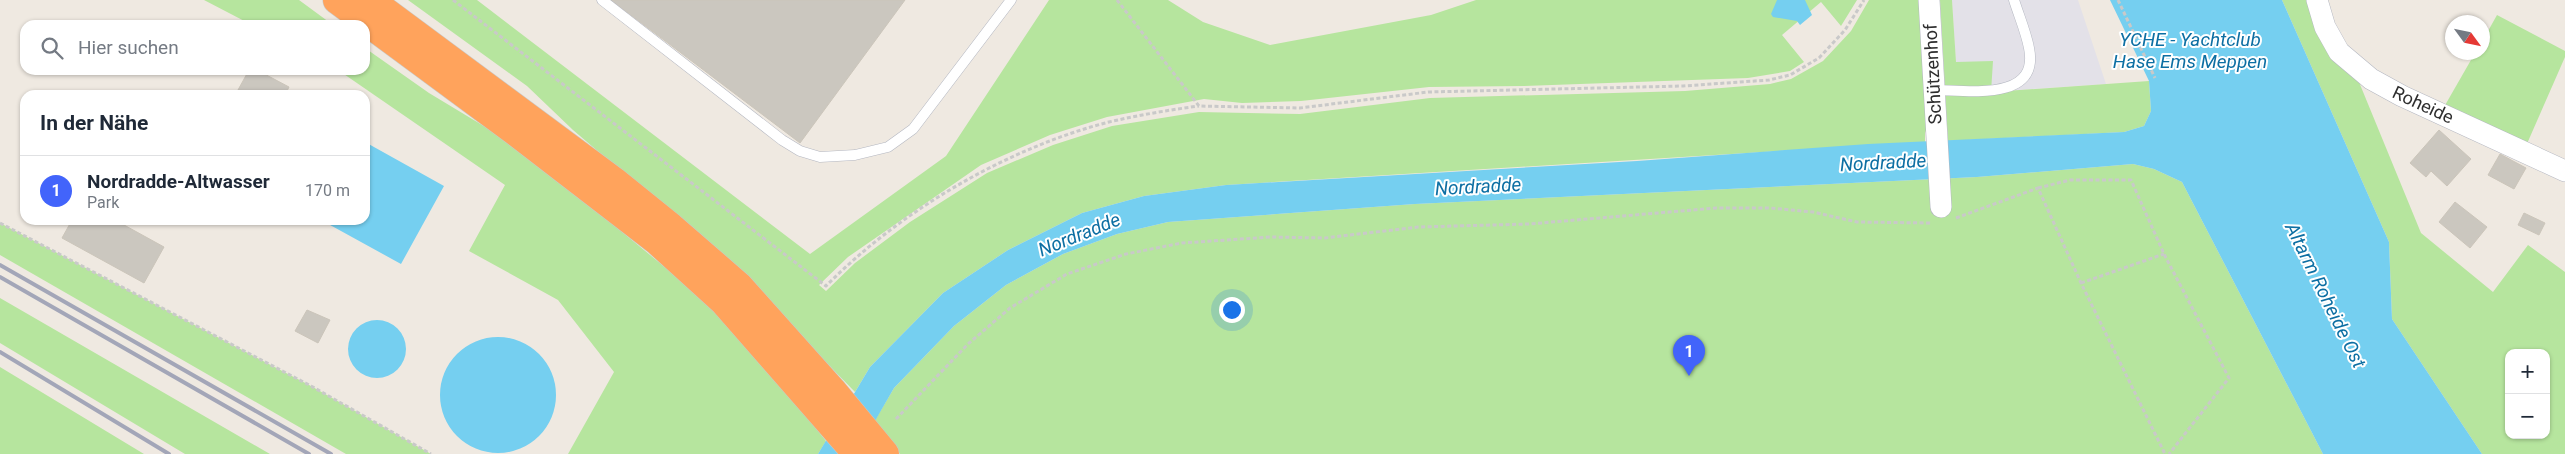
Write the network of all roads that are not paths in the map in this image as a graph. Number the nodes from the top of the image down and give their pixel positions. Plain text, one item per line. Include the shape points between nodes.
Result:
1 (337, 0) edge
2 (370, 0) edge
3 (602, 0) edge
4 (1011, 0) edge
5 (1929, 0) edge
6 (2014, 0) edge
7 (2317, 0) edge
8 (364, 20) edge
9 (370, 24) edge
10 (1934, 90) junction
11 (2565, 171) edge
12 (1941, 212) road end
13 (825, 400) junction
14 (857, 454) edge
15 (885, 454) edge

1 - 8 highway
2 - 13 highway via 614,181 739,286
3 - 4 lane via 782,140 800,151 820,157 855,155 888,148 913,129
5 - 10 street, Schützenhof
6 - 10 lane via 2030,50 2028,70 2014,85 1990,92
7 - 11 street, Roheide via 2325,27 2339,52 2371,79
9 - 13 highway via 657,241
10 - 12 street, Schützenhof
13 - 14 highway
13 - 15 highway

